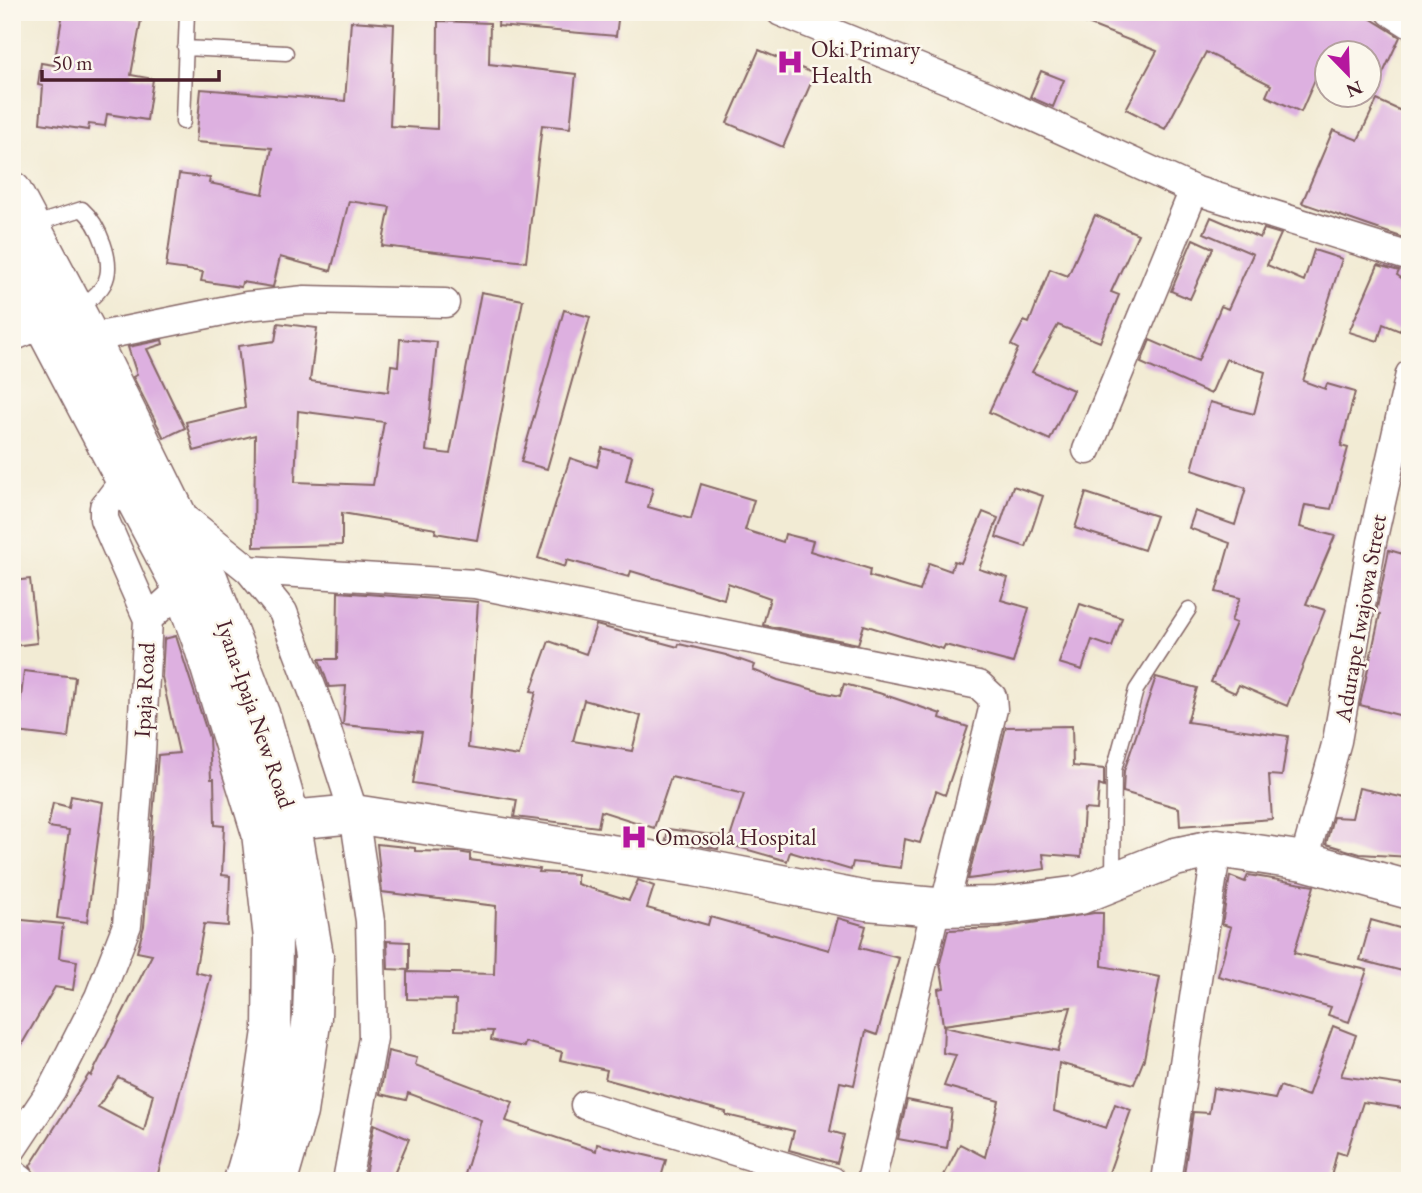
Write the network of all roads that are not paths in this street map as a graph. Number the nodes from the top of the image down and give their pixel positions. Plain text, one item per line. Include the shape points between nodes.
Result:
1 (187, 12) edge
2 (781, 12) edge
3 (1391, 12) edge
4 (1410, 24) edge
5 (185, 48) junction
6 (286, 53) dead end
7 (183, 122) dead end
8 (1194, 190) junction
9 (12, 191) edge
10 (31, 226) junction
11 (1410, 257) edge
12 (12, 258) edge
13 (445, 303) dead end
14 (55, 328) edge
15 (1410, 374) edge
16 (1087, 450) dead end
17 (125, 479) junction
18 (173, 509) junction
19 (249, 570) junction
20 (195, 584) junction
21 (1189, 609) dead end
22 (148, 619) junction
23 (354, 814) junction
24 (292, 820) junction
25 (1217, 848) junction
26 (1304, 861) junction
27 (1113, 879) junction
28 (1410, 890) edge
29 (940, 907) junction
30 (585, 1105) dead end
31 (12, 1149) edge
32 (12, 1173) edge
33 (22, 1181) edge
34 (243, 1181) edge
35 (278, 1181) edge
36 (347, 1181) edge
37 (832, 1181) edge
38 (871, 1181) edge
39 (1166, 1181) edge

1 - 5 lane
2 - 8 street via 988,96
3 - 4 street
5 - 6 lane
5 - 7 lane
8 - 11 street
8 - 16 street
9 - 10 main road
10 - 14 main road
10 - 14 lane via 82,209 96,221 109,268 104,284
12 - 14 main road
13 - 14 street via 305,300
14 - 17 main road
14 - 18 main road
15 - 26 street, Adurape Iwajowa Street via 1372,542 1337,741
17 - 20 main road
17 - 22 street via 104,508 104,519
18 - 19 street
18 - 20 main road
19 - 23 street via 283,612
19 - 29 street via 475,584 979,685 992,697 993,709
20 - 22 street, Ipaja Road
20 - 24 main road, Iyana-Ipaja New Road via 262,719
20 - 34 main road, Iyana-Ipaja New Road via 203,645 261,833 273,938 272,1031 257,1133
21 - 27 lane via 1136,690 1114,770
22 - 31 street, Ipaja Road via 127,925 93,1009 52,1089
23 - 24 main road
23 - 29 main road via 695,867 867,901
23 - 36 street via 370,921 373,1038
24 - 35 main road, Iyana-Ipaja New Road via 314,956 312,1017 298,1112
25 - 26 main road
25 - 27 main road
25 - 39 street
26 - 28 main road
27 - 29 main road via 1080,895 997,906
29 - 38 street
30 - 37 street
32 - 33 street

